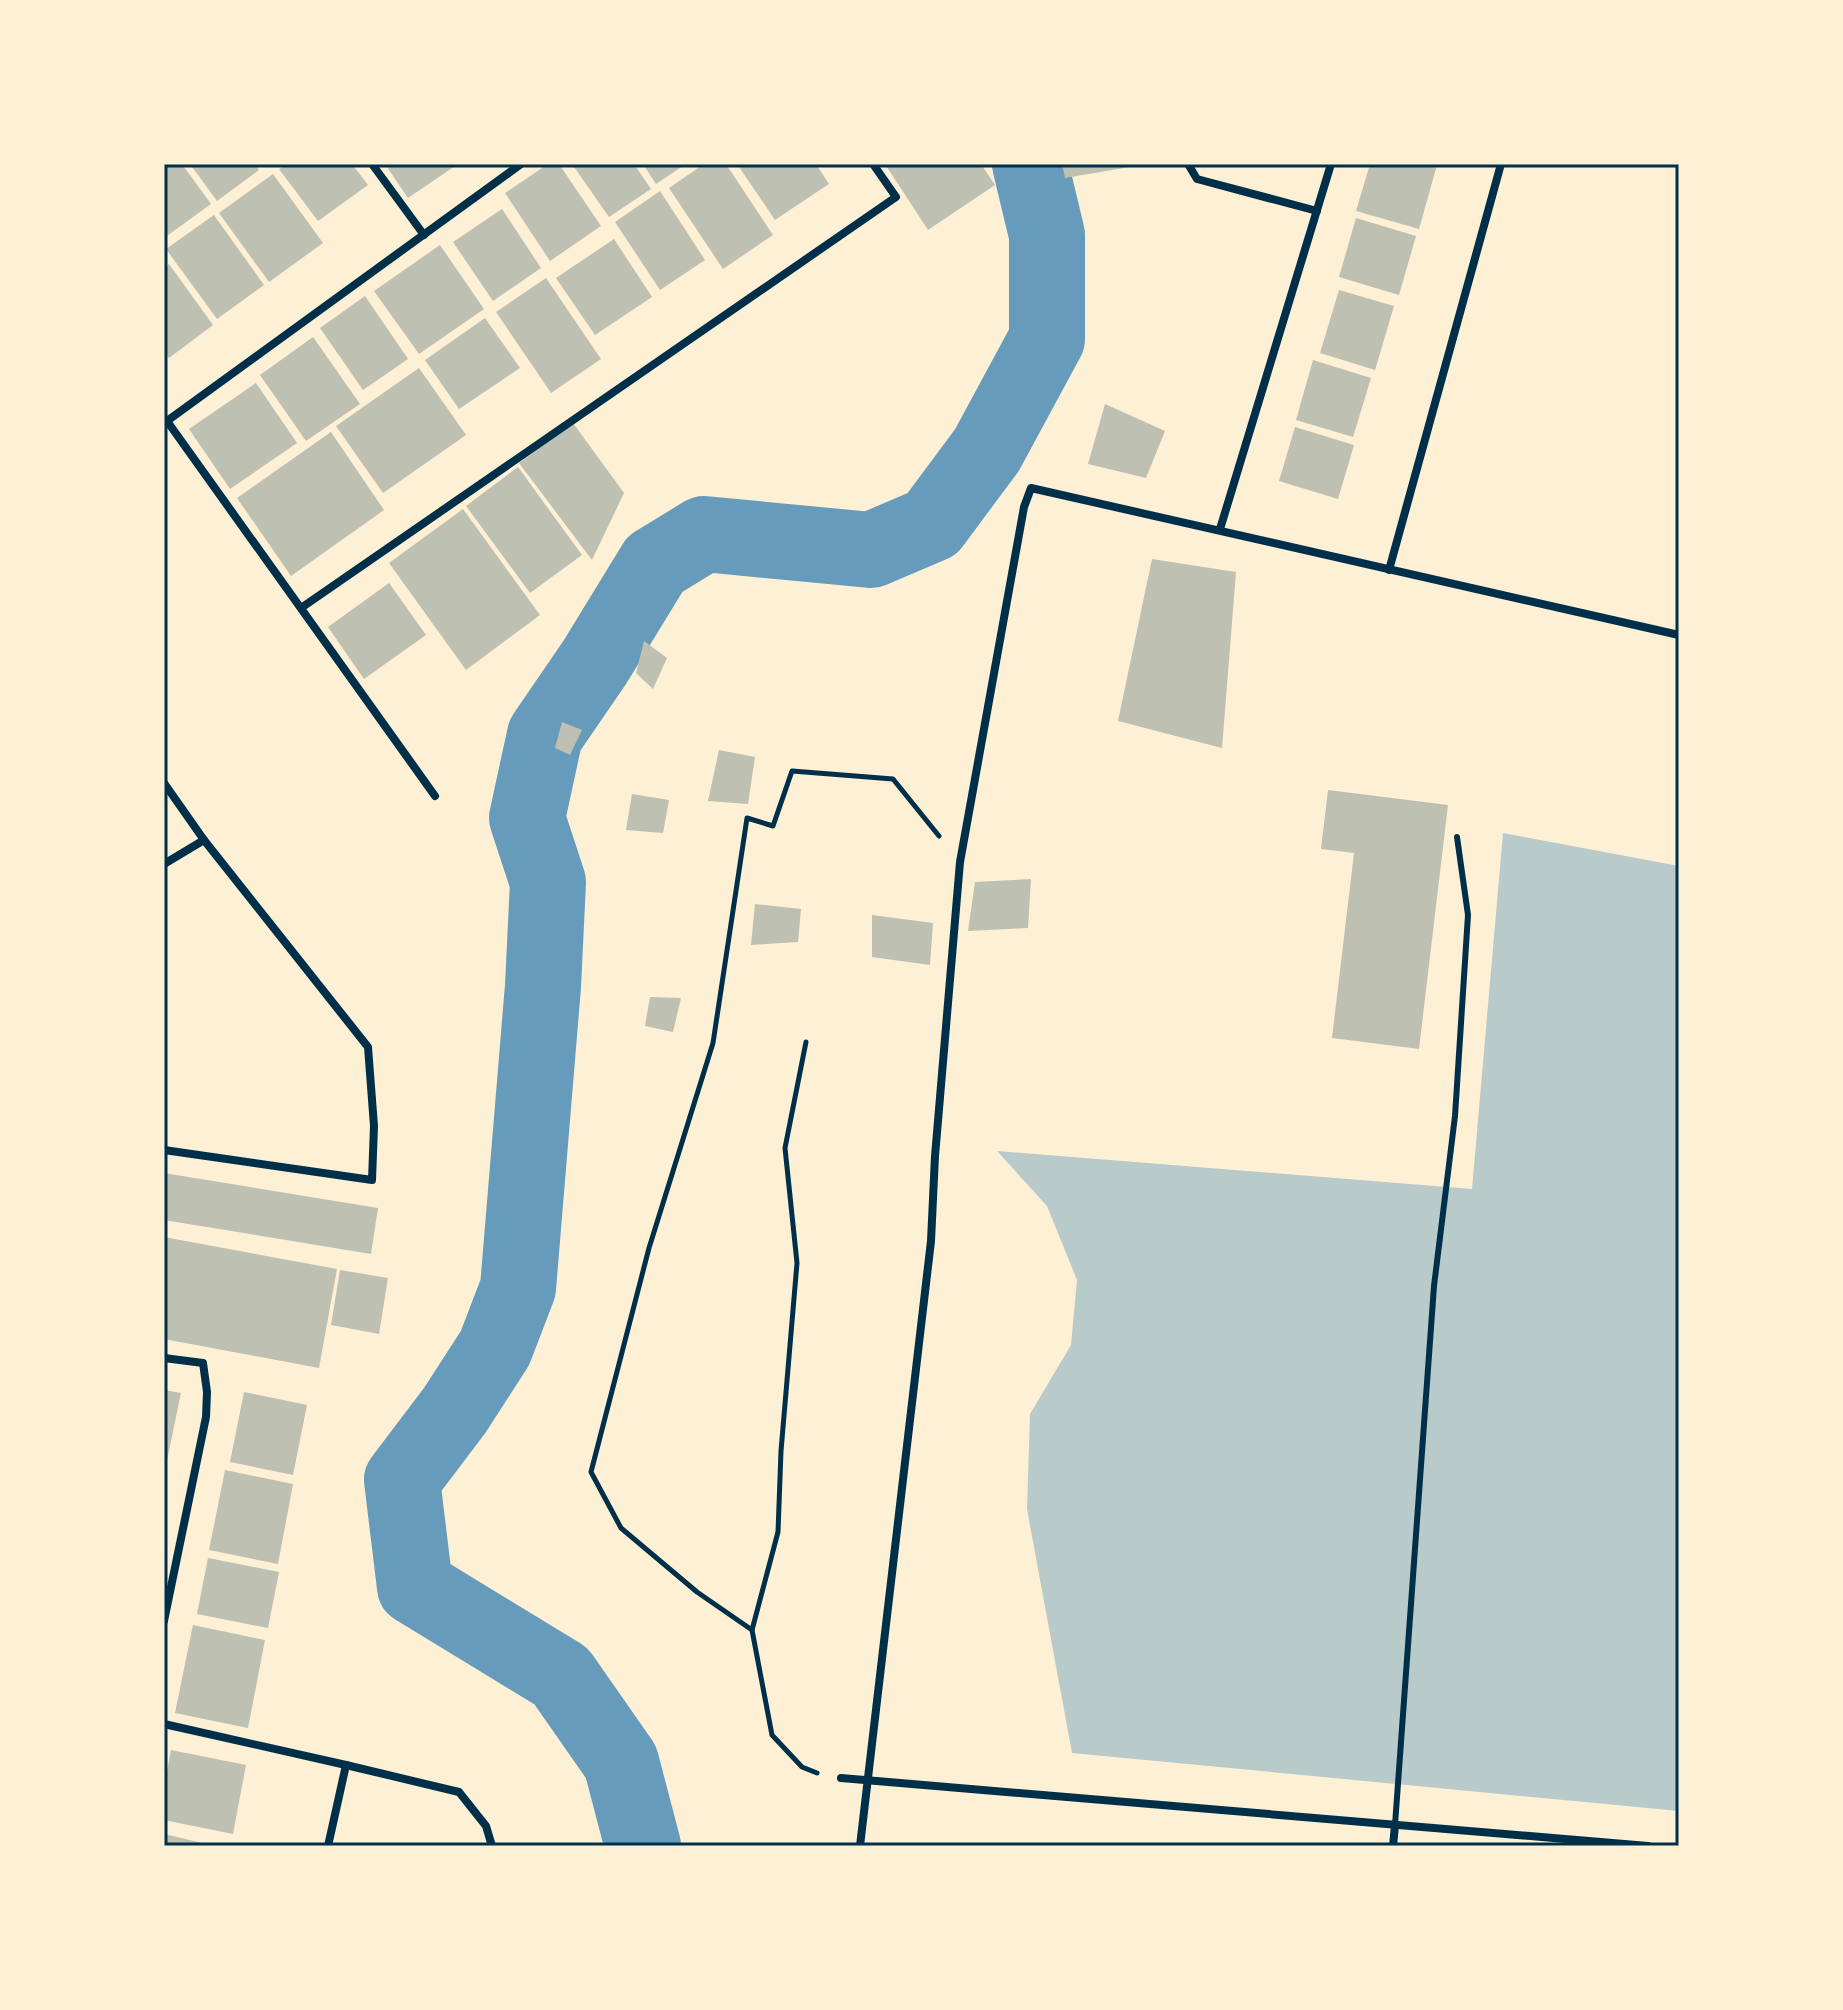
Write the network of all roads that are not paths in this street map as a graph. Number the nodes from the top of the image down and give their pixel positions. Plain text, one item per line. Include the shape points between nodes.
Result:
1 (372, 164) edge
2 (521, 164) edge
3 (873, 164) edge
4 (1188, 164) edge
5 (1331, 164) edge
6 (1501, 164) edge
7 (1317, 211) junction
8 (424, 235) junction
9 (166, 422) edge
10 (1220, 529) junction
11 (1389, 570) junction
12 (301, 608) junction
13 (1679, 635) edge
14 (164, 783) edge
15 (435, 796) dead end
16 (1457, 837) dead end
17 (204, 840) junction
18 (164, 864) edge
19 (164, 1150) edge
20 (164, 1358) edge
21 (164, 1621) edge
22 (164, 1724) edge
23 (346, 1765) junction
24 (841, 1778) road end
25 (867, 1780) junction
26 (1395, 1825) junction
27 (1593, 1844) edge
28 (328, 1846) edge
29 (492, 1846) edge
30 (860, 1846) edge
31 (1393, 1846) edge
32 (1648, 1846) edge

1 - 8 street
2 - 8 street
3 - 12 street via 896,197
4 - 7 street via 1197,179
5 - 7 street
6 - 11 street
7 - 10 street
8 - 9 street
9 - 12 street
10 - 11 street
10 - 25 street via 1031,488 1024,507 960,862 931,1241
11 - 13 street
12 - 15 street
14 - 17 street
16 - 26 lane via 1468,915 1455,1116 1434,1286
17 - 18 street
17 - 19 street via 368,1047 372,1180
20 - 21 street via 203,1363 207,1392
22 - 23 street
23 - 28 street
23 - 29 street via 459,1792 486,1826
24 - 25 street
25 - 26 street
25 - 30 street
26 - 27 street
26 - 31 street
27 - 32 street

